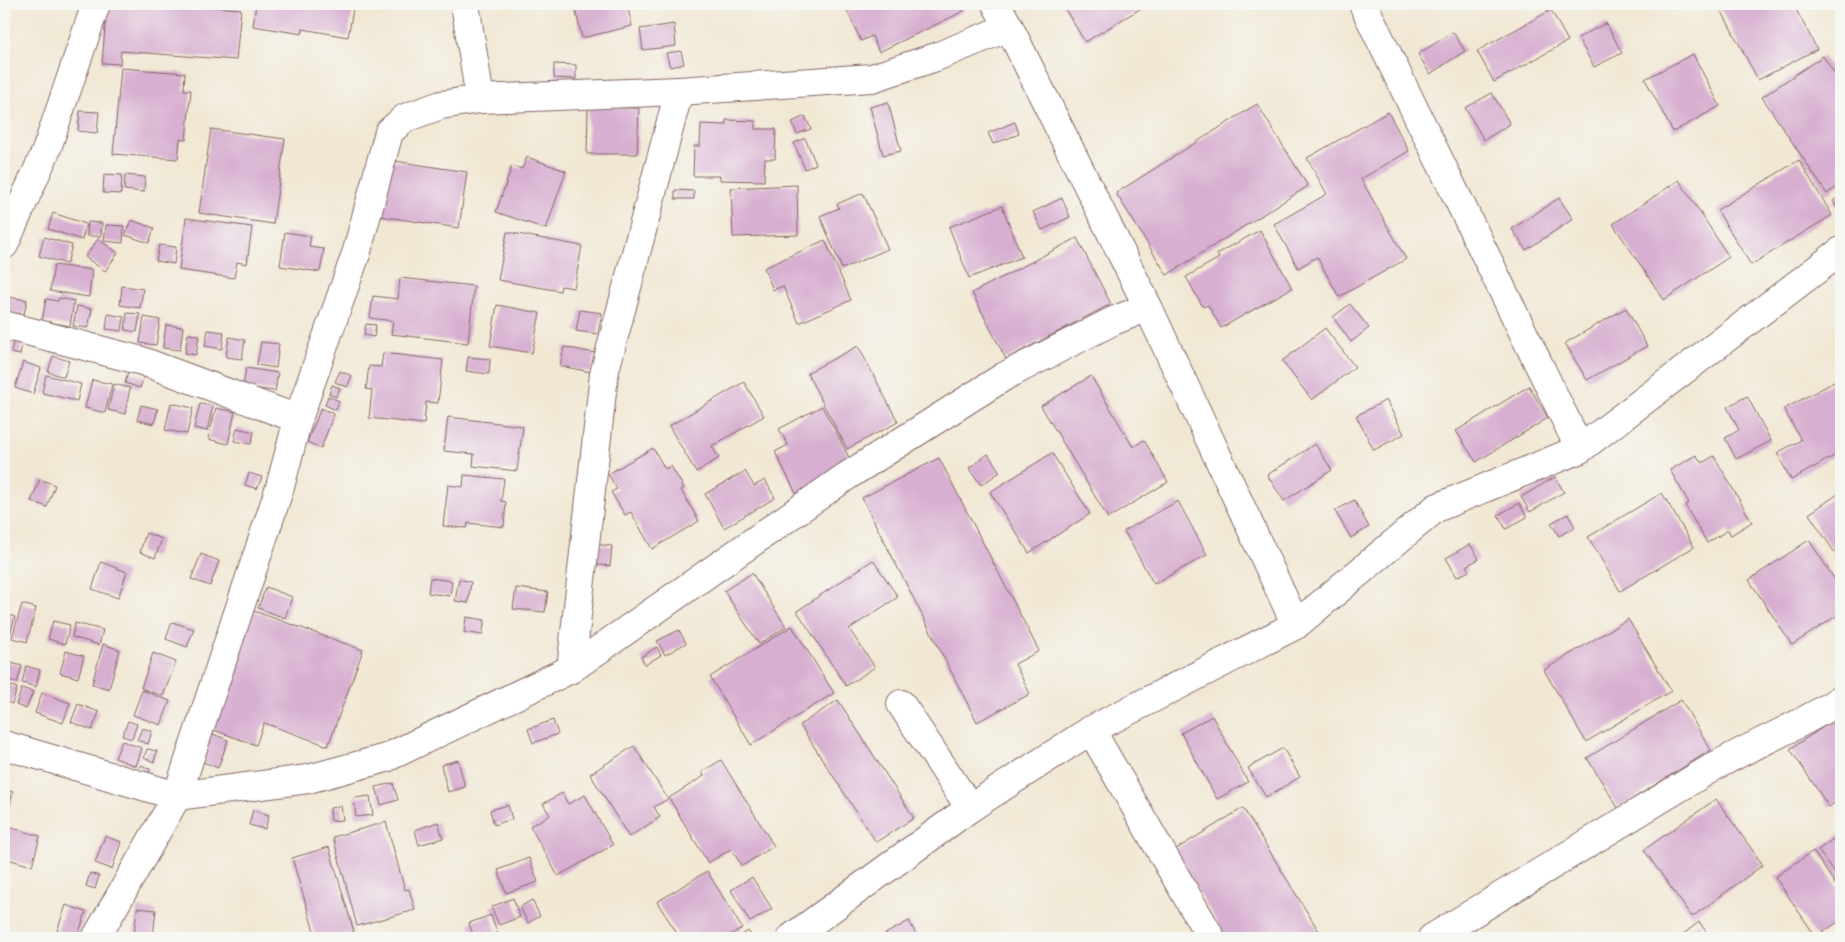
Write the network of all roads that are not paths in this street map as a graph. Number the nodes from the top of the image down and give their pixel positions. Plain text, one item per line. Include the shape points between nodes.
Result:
1 (96, 4) edge
2 (465, 4) edge
3 (1363, 4) edge
4 (1002, 15) edge
5 (679, 91) junction
6 (480, 99) junction
7 (4, 245) edge
8 (1841, 251) edge
9 (1148, 307) junction
10 (4, 325) edge
11 (298, 419) junction
12 (1580, 449) junction
13 (1296, 625) junction
14 (571, 669) junction
15 (1841, 699) edge
16 (901, 704) dead end
17 (1091, 730) junction
18 (4, 745) edge
19 (177, 796) junction
20 (970, 808) junction
21 (96, 938) edge
22 (791, 938) edge
23 (1211, 938) edge
24 (1432, 938) edge

1 - 7 street via 46,151
2 - 6 street
3 - 12 street
4 - 5 street via 936,57 872,78
4 - 9 street
5 - 6 street
5 - 14 street via 604,374
6 - 11 street via 423,111 405,118 390,132 357,251
8 - 12 street
9 - 13 street
9 - 14 street via 1113,321 1005,376 847,476
10 - 11 street via 142,361
11 - 19 street via 280,487
12 - 13 street via 1436,508
13 - 17 street
14 - 19 street via 386,758 308,779
15 - 24 street via 1811,719 1724,761
16 - 20 street
17 - 20 street
17 - 23 street
18 - 19 street
19 - 21 street
20 - 22 street

